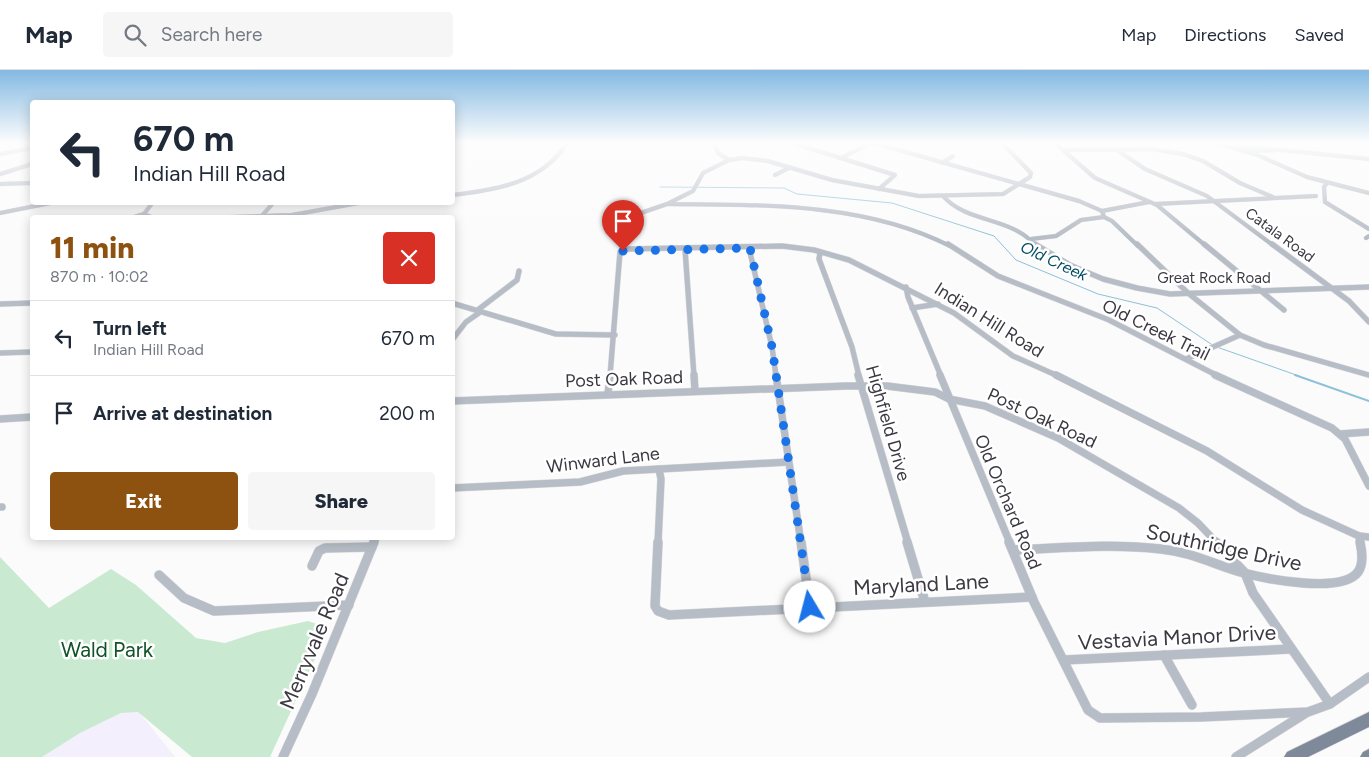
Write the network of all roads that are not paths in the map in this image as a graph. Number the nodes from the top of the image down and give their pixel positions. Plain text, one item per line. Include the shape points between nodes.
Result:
1 (533, 175) edge
2 (702, 175) edge
3 (814, 175) edge
4 (895, 175) edge
5 (986, 175) edge
6 (1030, 175) edge
7 (1092, 175) edge
8 (1158, 175) edge
9 (1228, 175) edge
10 (1303, 175) edge
11 (1327, 182) junction
12 (30, 183) edge
13 (0, 184) edge
14 (1018, 184) junction
15 (879, 189) junction
16 (1369, 193) edge
17 (455, 195) edge
18 (943, 196) junction
19 (1316, 196) dead end
20 (1273, 197) junction
21 (1214, 201) junction
22 (1149, 202) junction
23 (668, 204) junction
24 (1155, 204) junction
25 (41, 205) edge
26 (151, 205) edge
27 (271, 205) edge
28 (350, 205) edge
29 (1102, 211) junction
30 (0, 214) edge
31 (144, 214) joint
32 (141, 215) edge
33 (263, 215) edge
34 (283, 215) edge
35 (632, 216) dead end
36 (1104, 217) junction
37 (1369, 230) edge
38 (1031, 239) junction
39 (750, 248) junction
40 (685, 249) junction
41 (1144, 252) junction
42 (820, 253) junction
43 (1135, 253) dead end
44 (520, 271) dead end
45 (906, 287) junction
46 (1369, 287) edge
47 (1332, 289) junction
48 (1260, 291) junction
49 (1188, 293) junction
50 (30, 303) edge
51 (0, 304) edge
52 (455, 304) edge
53 (938, 304) junction
54 (912, 308) junction
55 (479, 310) junction
56 (1284, 310) dead end
57 (1369, 322) edge
58 (615, 335) junction
59 (1240, 335) junction
60 (455, 337) edge
61 (30, 352) edge
62 (0, 353) edge
63 (1186, 359) junction
64 (1369, 375) edge
65 (861, 386) junction
66 (779, 389) junction
67 (695, 392) junction
68 (608, 394) junction
69 (949, 399) junction
70 (455, 401) edge
71 (30, 418) edge
72 (0, 419) edge
73 (1369, 432) edge
74 (1340, 434) junction
75 (788, 462) junction
76 (659, 469) junction
77 (1369, 486) edge
78 (455, 488) edge
79 (1359, 536) junction
80 (1369, 537) edge
81 (375, 540) edge
82 (372, 546) junction
83 (1013, 550) junction
84 (312, 566) dead end
85 (1245, 573) junction
86 (159, 575) dead end
87 (1032, 597) junction
88 (925, 602) junction
89 (349, 605) junction
90 (810, 607) junction
91 (1291, 649) junction
92 (1164, 655) junction
93 (1064, 660) junction
94 (1369, 677) edge
95 (1330, 704) junction
96 (1192, 705) dead end
97 (1308, 712) junction
98 (1369, 719) edge
99 (283, 757) edge
100 (1236, 757) edge
101 (1292, 757) edge

1 - 17 street via 490,189
2 - 23 street via 694,191
3 - 15 street
4 - 15 street
5 - 14 street
6 - 14 street
7 - 22 street
8 - 21 street, Catala Road
9 - 20 street
10 - 11 street
11 - 16 street
11 - 37 street via 1325,202
12 - 13 street
14 - 18 street via 1003,194
14 - 29 street
15 - 18 street via 908,195
18 - 38 street, Great Rock Road via 955,208 1007,224
19 - 20 street
20 - 21 street
21 - 24 street
21 - 47 street, Catala Road
22 - 24 street
22 - 29 street
23 - 35 street
23 - 63 street, Old Creek Trail via 768,205 874,219 946,242 998,276 1109,320
24 - 48 street
25 - 30 street
26 - 31 street
27 - 33 street
28 - 34 street
29 - 36 street
31 - 32 street
36 - 38 street via 1081,220 1056,236
36 - 41 street
38 - 49 street, Great Rock Road via 1056,258 1106,278 1157,292
39 - 40 street, Indian Hill Road
39 - 42 street, Indian Hill Road via 794,247
39 - 66 street
40 - 58 street, Indian Hill Road via 623,251 619,255
40 - 67 street
41 - 43 street
41 - 49 street
42 - 45 street, Indian Hill Road via 856,262
42 - 65 street, Highfield Drive via 819,259 852,348
44 - 55 street via 517,280
45 - 53 street, Indian Hill Road
45 - 54 street, Old Orchard Road
46 - 47 street, Great Rock Road
47 - 48 street, Great Rock Road
47 - 57 street, Catala Road
48 - 49 street, Great Rock Road
48 - 56 street
49 - 59 street
50 - 51 street
52 - 55 street
53 - 54 street
53 - 79 street, Indian Hill Road via 1022,360 1198,446 1294,506
54 - 69 street, Old Orchard Road
55 - 58 street via 480,313 556,334
55 - 60 street
58 - 68 street
59 - 63 street
59 - 64 street
61 - 62 street
63 - 74 street, Old Creek Trail
65 - 66 street, Post Oak Road
65 - 69 street, Post Oak Road via 936,392
65 - 88 street, Highfield Drive
66 - 67 street, Post Oak Road
66 - 75 street
67 - 68 street, Post Oak Road
68 - 70 street, Post Oak Road
69 - 83 street, Old Orchard Road
69 - 85 street, Post Oak Road via 967,400 1058,438 1145,488 1198,523
71 - 72 street
73 - 74 street
74 - 77 street, Old Creek Trail
75 - 76 street, Winward Lane
75 - 90 street
76 - 78 street, Winward Lane via 616,472 580,482
76 - 90 street, Maryland Lane via 656,606 662,614
79 - 80 street, Indian Hill Road
79 - 85 street, Southridge Drive via 1362,565 1357,575 1340,582 1286,581
81 - 82 street, Merryvale Road
82 - 84 street via 325,548 319,552
82 - 89 street, Merryvale Road
83 - 85 street, Southridge Drive via 1146,546 1211,558
83 - 87 street, Old Orchard Road
85 - 91 street, Post Oak Road via 1253,593
86 - 89 street via 174,593 214,611
87 - 88 street, Maryland Lane
87 - 93 street, Old Orchard Road
88 - 90 street, Maryland Lane
89 - 99 street, Merryvale Road
91 - 92 street, Vestavia Manor Drive
91 - 95 street, Post Oak Road
92 - 93 street, Vestavia Manor Drive
92 - 96 street
93 - 97 street, Old Orchard Road via 1088,710 1100,718
94 - 95 street
95 - 97 street
97 - 100 street
98 - 101 main road

